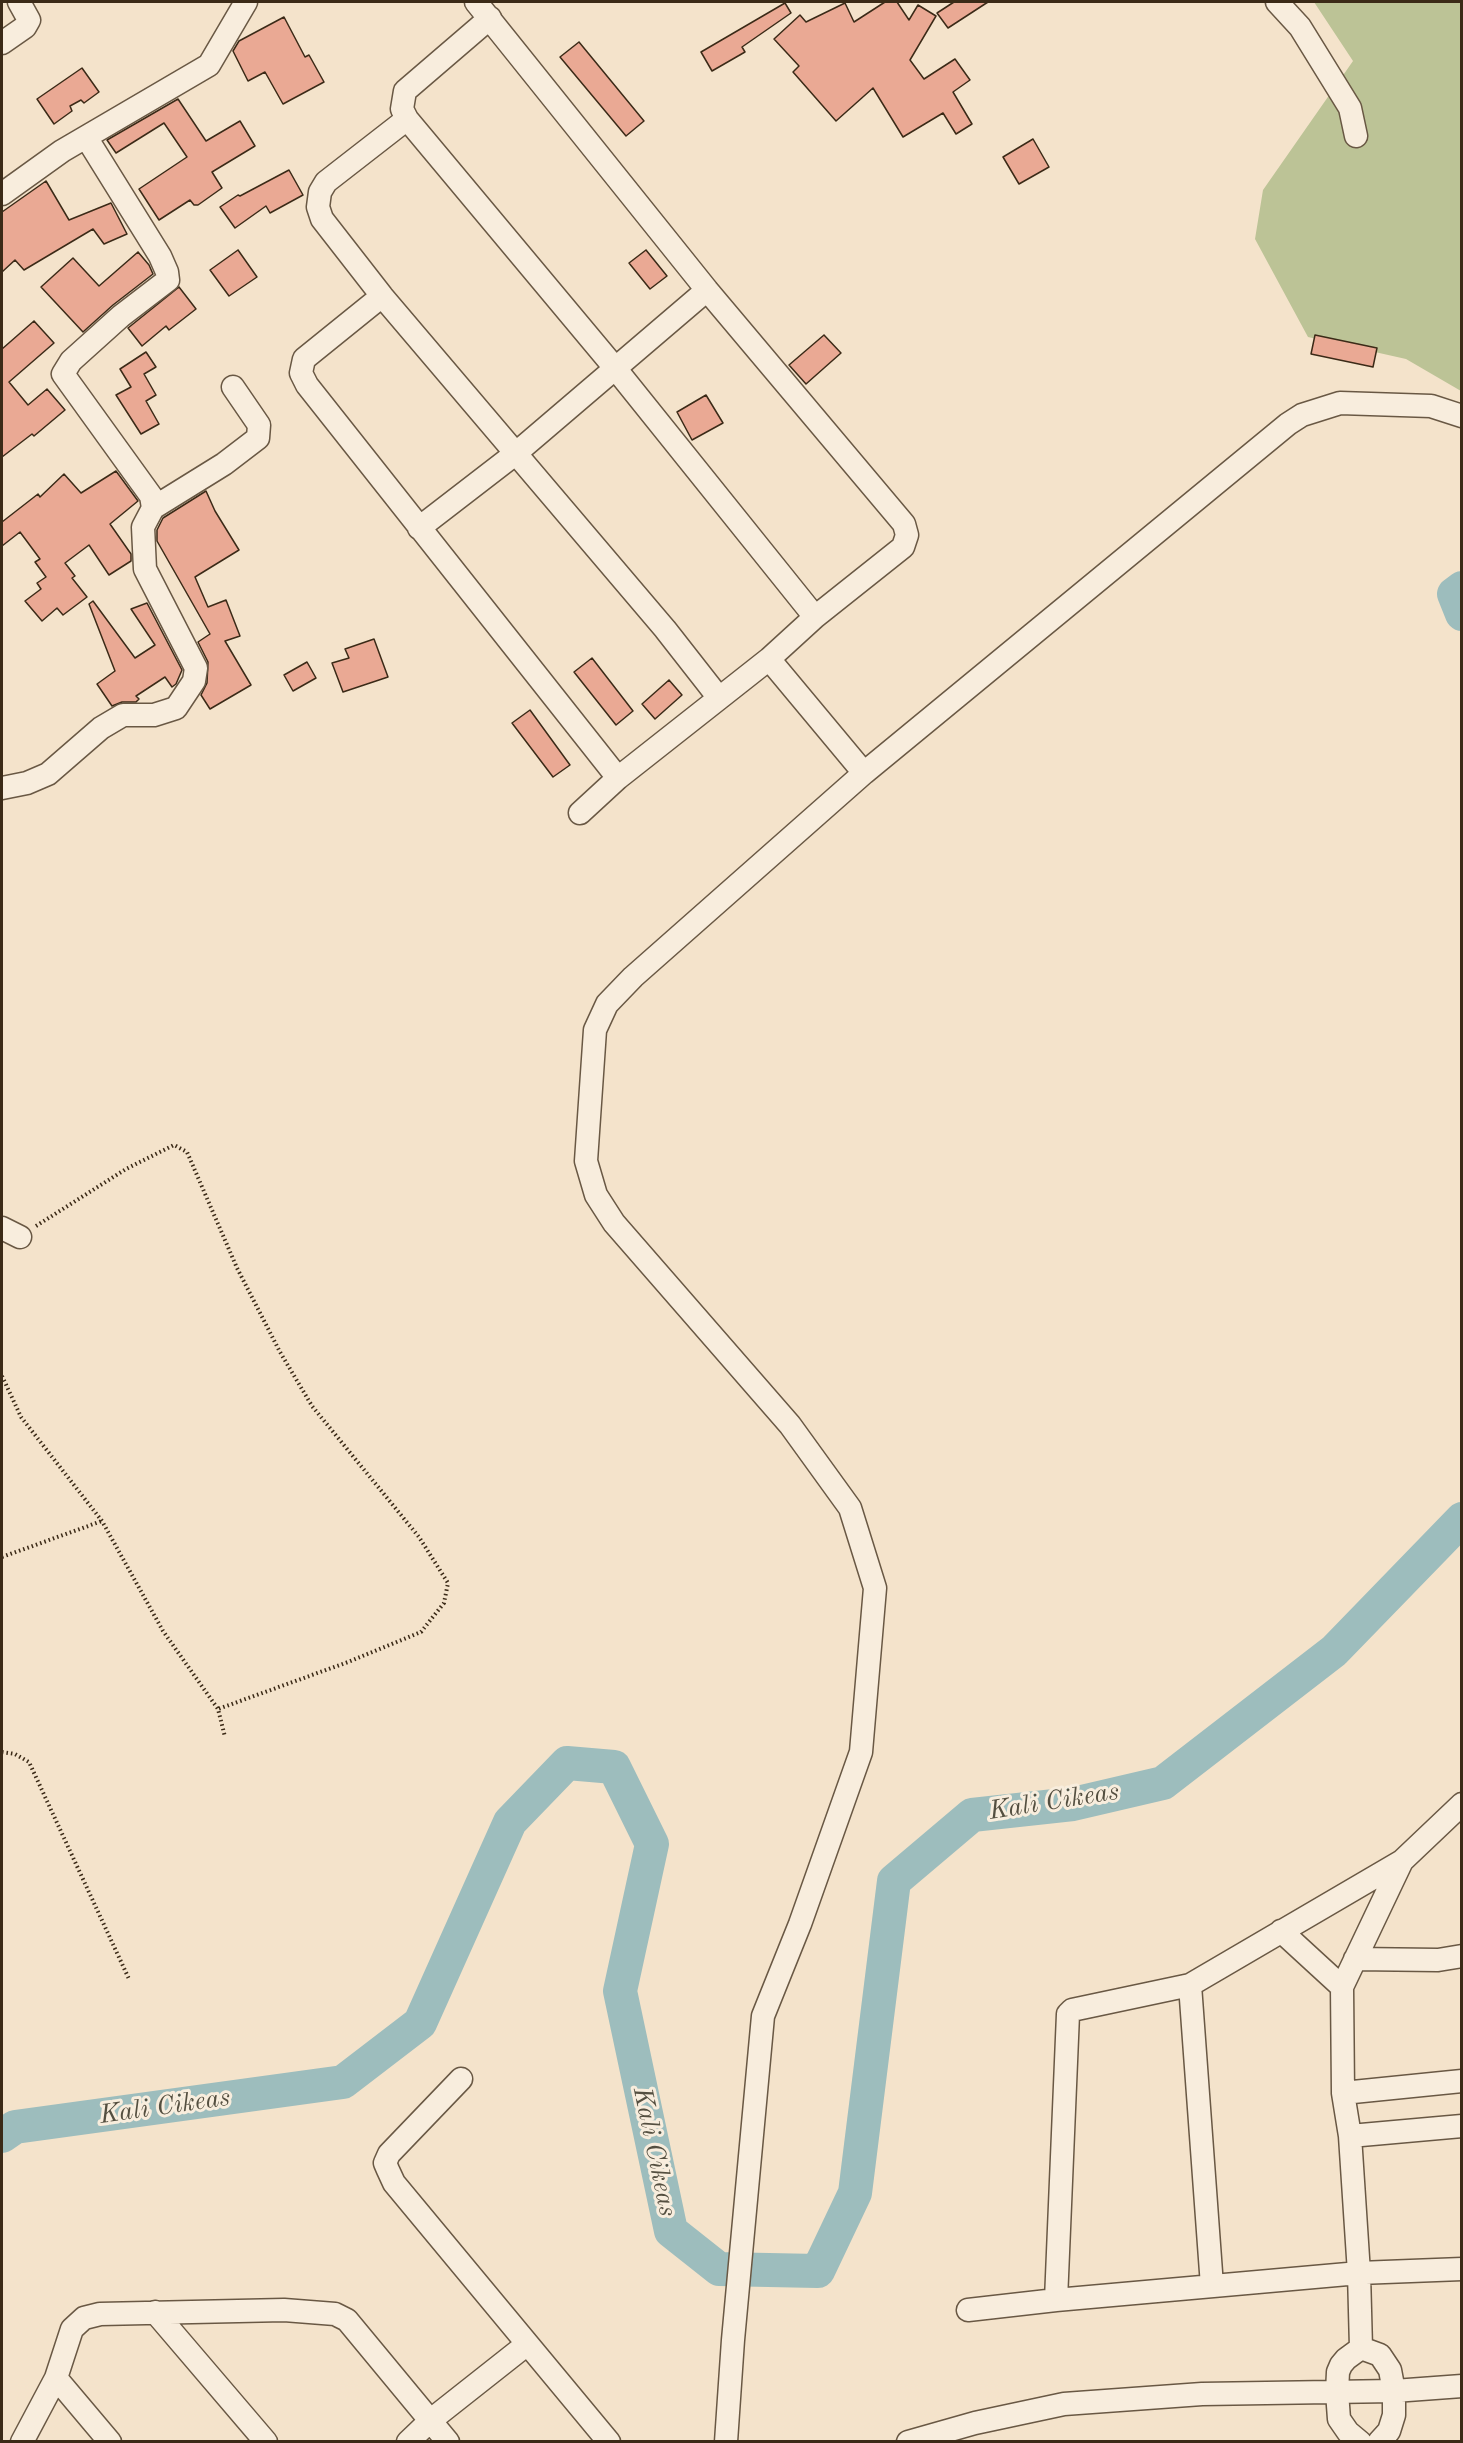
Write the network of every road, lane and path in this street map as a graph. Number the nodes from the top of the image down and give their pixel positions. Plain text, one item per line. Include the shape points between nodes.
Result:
1 (19, 2) edge
2 (246, 2) edge
3 (1277, 2) edge
4 (483, 10) edge
5 (2, 43) edge
6 (407, 119) junction
7 (1356, 136) dead end
8 (86, 137) junction
9 (2, 194) edge
10 (707, 290) junction
11 (382, 296) junction
12 (615, 368) junction
13 (233, 387) dead end
14 (1461, 416) edge
15 (515, 453) junction
16 (153, 508) junction
17 (419, 528) junction
18 (815, 617) junction
19 (769, 658) junction
20 (719, 698) junction
21 (864, 773) junction
22 (618, 778) junction
23 (2, 788) edge
24 (580, 813) dead end
25 (11, 1233) edge
26 (2, 1376) edge
27 (102, 1521) junction
28 (2, 1557) edge
29 (218, 1709) junction
30 (225, 1737) dead end
31 (2, 1752) edge
32 (1461, 1806) edge
33 (1402, 1861) junction
34 (1281, 1931) junction
35 (1461, 1956) edge
36 (1355, 1959) junction
37 (129, 1979) dead end
38 (1190, 1985) junction
39 (1342, 1987) junction
40 (461, 2079) dead end
41 (1461, 2081) edge
42 (1343, 2093) junction
43 (1461, 2126) edge
44 (1350, 2136) junction
45 (1461, 2269) edge
46 (1359, 2273) junction
47 (1212, 2286) junction
48 (1056, 2300) junction
49 (968, 2310) dead end
50 (156, 2312) junction
51 (526, 2344) junction
52 (1361, 2348) junction
53 (56, 2378) junction
54 (1461, 2386) edge
55 (1394, 2391) junction
56 (1337, 2392) junction
57 (431, 2420) junction
58 (22, 2442) edge
59 (110, 2442) edge
60 (266, 2442) edge
61 (408, 2442) edge
62 (448, 2442) edge
63 (609, 2442) edge
64 (726, 2442) edge
65 (908, 2442) edge
66 (1360, 2442) edge
67 (1379, 2442) edge

1 - 5 street via 28,20 25,27
2 - 8 street via 209,66
3 - 7 street via 1300,27 1350,108
4 - 6 street via 405,91 402,109
4 - 10 street
6 - 11 street via 326,182 320,192 318,207 322,219
6 - 12 street
8 - 9 street
8 - 16 street via 160,256 168,280 104,331 71,361 63,374 151,496
10 - 12 street
10 - 18 street via 904,524 907,536 903,547
11 - 15 street
11 - 17 street via 304,359 301,374
12 - 15 street
12 - 18 street
13 - 16 street via 259,425 258,438
14 - 21 street via 1431,406 1340,403 1302,415
15 - 17 street
15 - 20 street
16 - 23 street via 143,527 145,569 196,668 194,681 176,708 154,715 123,715 101,728 48,774
17 - 22 street
18 - 19 street
19 - 20 street
19 - 21 street
20 - 22 street
21 - 64 street via 633,977 607,1004 595,1030 586,1161 596,1196 614,1223 790,1425 850,1508 875,1588 861,1752 763,2016
22 - 24 street
25 - 29 path via 174,1145 187,1152 237,1268 312,1406 419,1537 448,1583 444,1603 421,1632
26 - 27 path via 21,1417
27 - 28 path
27 - 29 path via 163,1631
29 - 30 path
31 - 37 path via 29,1762
32 - 33 street
33 - 34 street
33 - 36 street
34 - 38 street
34 - 39 street
35 - 36 street via 1438,1960
36 - 39 street
38 - 47 street
38 - 48 street via 1068,2014
39 - 42 street
40 - 51 street via 389,2154 385,2163 394,2183
41 - 42 street
42 - 44 street
43 - 44 street
44 - 46 street
45 - 46 street
46 - 47 street
46 - 52 street
47 - 48 street
48 - 49 street
50 - 53 street via 84,2318 72,2329
50 - 57 street via 284,2310 335,2314 347,2320
50 - 60 street
51 - 57 street
51 - 63 street
52 - 55 street via 1380,2355 1390,2370
52 - 56 street via 1341,2365
53 - 58 street
53 - 59 street
54 - 55 street
55 - 56 street
55 - 67 street via 1392,2423
56 - 65 street via 1202,2394 1064,2404
56 - 66 street via 1340,2419
57 - 61 street
57 - 62 street

